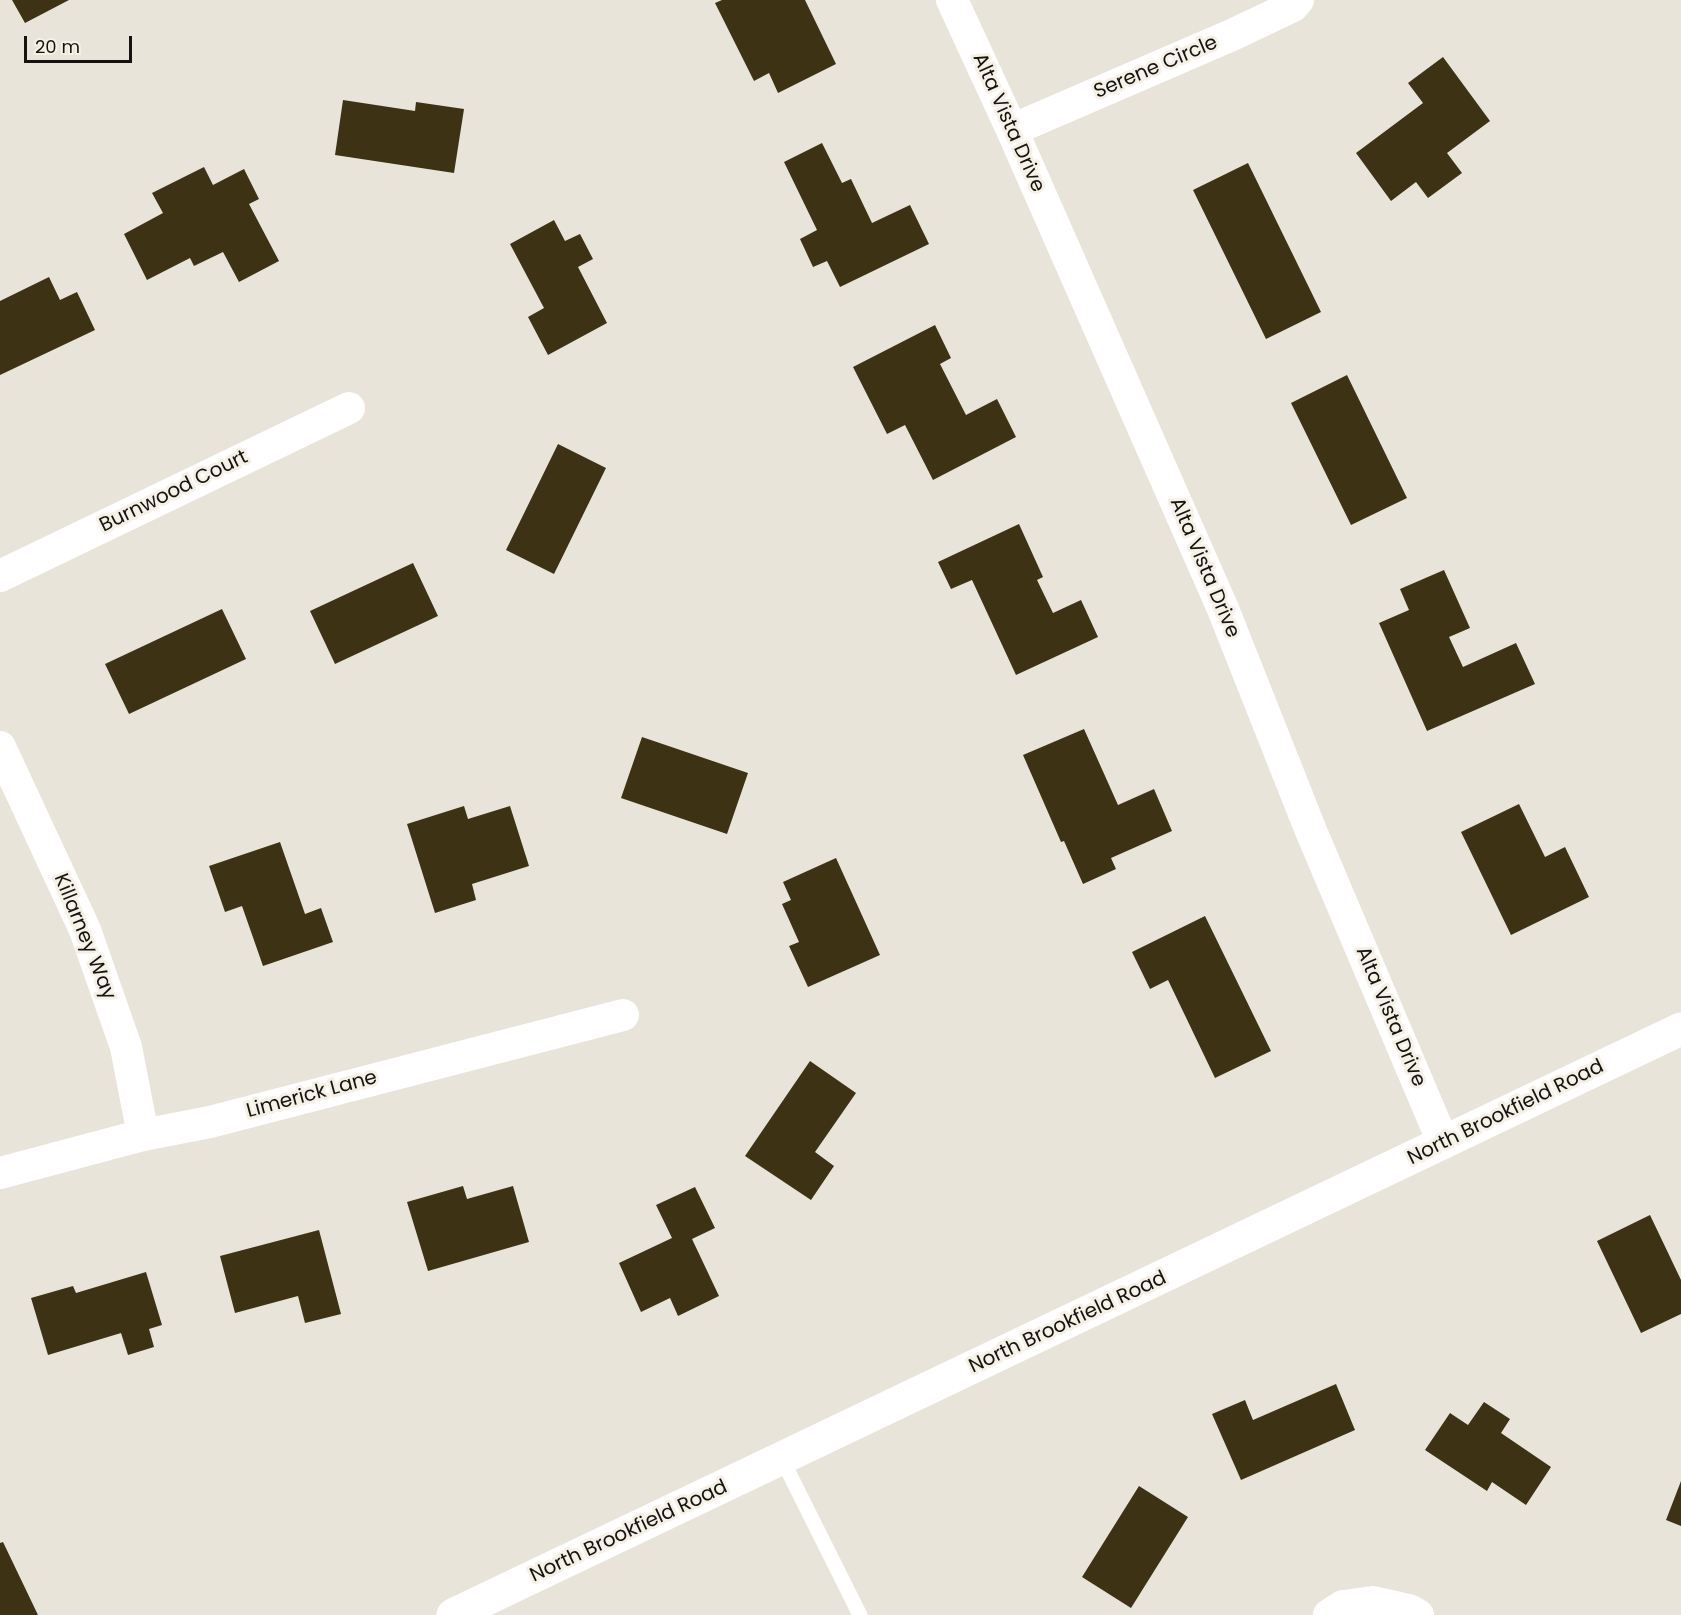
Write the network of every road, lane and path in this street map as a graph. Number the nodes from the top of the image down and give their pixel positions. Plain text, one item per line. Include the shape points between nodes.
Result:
1 (952, 0) edge
2 (1298, 0) edge
3 (1012, 130) junction
4 (349, 408) dead end
5 (0, 576) edge
6 (0, 747) edge
7 (623, 1015) dead end
8 (1681, 1029) edge
9 (143, 1135) junction
10 (1443, 1142) junction
11 (0, 1173) edge
12 (782, 1459) junction
13 (453, 1615) edge
14 (860, 1615) edge
15 (1329, 1615) edge
16 (1418, 1615) edge

1 - 3 street, Alta Vista Drive
2 - 3 street, Serene Circle via 1232,35
3 - 10 street, Alta Vista Drive via 1224,609 1311,831
4 - 5 street, Burnwood Court
6 - 9 street, Killarney Way via 85,930 126,1047
7 - 9 street, Limerick Lane via 210,1122
8 - 10 street, North Brookfield Road
9 - 11 street, Limerick Lane
10 - 12 street, North Brookfield Road
12 - 13 street, North Brookfield Road
12 - 14 lane
15 - 16 street via 1343,1606 1373,1602

